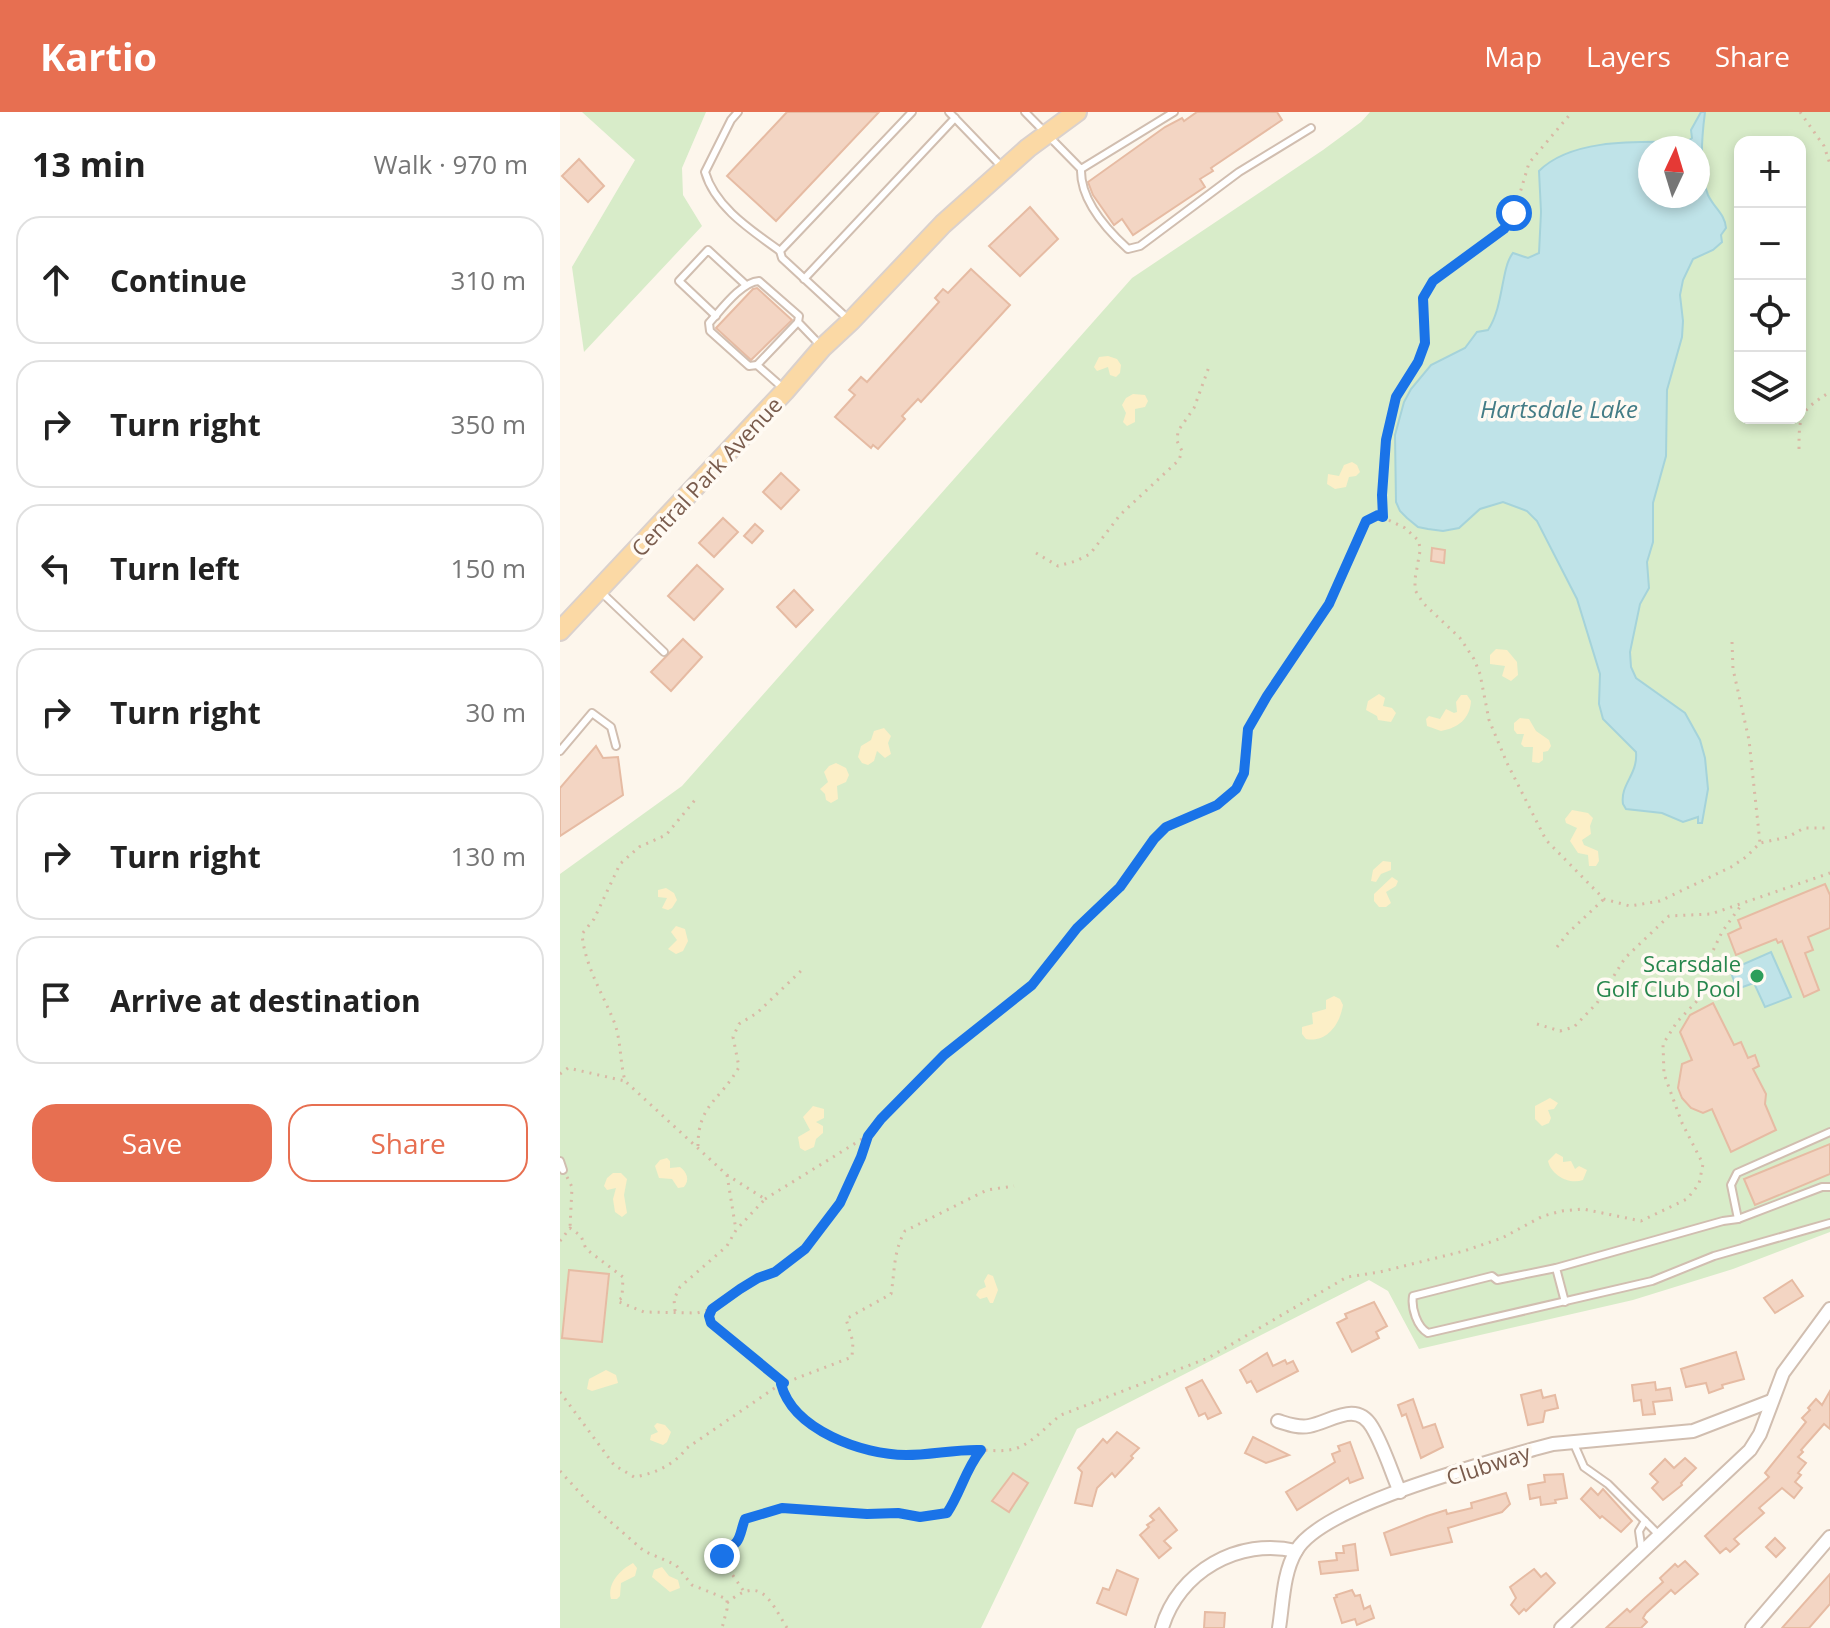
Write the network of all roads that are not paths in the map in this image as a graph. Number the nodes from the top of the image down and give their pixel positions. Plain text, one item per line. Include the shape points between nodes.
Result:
1 (738, 112) edge
2 (912, 112) edge
3 (949, 112) edge
4 (1025, 112) edge
5 (1077, 112) edge
6 (1174, 112) edge
7 (955, 118) junction
8 (1311, 128) dead end
9 (1048, 133) junction
10 (1004, 168) junction
11 (1081, 169) junction
12 (780, 251) junction
13 (804, 279) junction
14 (746, 285) junction
15 (716, 316) junction
16 (851, 321) junction
17 (798, 322) junction
18 (822, 348) junction
19 (757, 365) junction
20 (785, 391) junction
21 (599, 590) junction
22 (560, 631) edge
23 (664, 652) dead end
24 (616, 746) dead end
25 (560, 751) edge
26 (1830, 1132) edge
27 (560, 1161) edge
28 (563, 1170) road end
29 (1830, 1187) edge
30 (1738, 1219) junction
31 (1830, 1223) edge
32 (1556, 1268) junction
33 (1565, 1302) junction
34 (1830, 1309) edge
35 (1771, 1401) junction
36 (1278, 1421) dead end
37 (1573, 1443) junction
38 (1400, 1492) junction
39 (1645, 1521) junction
40 (1660, 1536) junction
41 (1830, 1537) edge
42 (1296, 1551) junction
43 (1642, 1552) junction
44 (1162, 1628) edge
45 (1279, 1628) edge
46 (1561, 1628) edge
47 (1752, 1628) edge

1 - 12 lane via 705,172 707,180 743,224
2 - 12 lane
3 - 7 lane
4 - 9 lane
5 - 9 main road, Central Park Avenue
6 - 11 lane
7 - 10 lane
7 - 13 lane
8 - 11 lane via 1239,172 1140,246 1128,249 1109,231 1080,185
9 - 10 main road, Central Park Avenue
9 - 11 lane
10 - 16 main road, Central Park Avenue
12 - 13 lane
13 - 16 lane
14 - 15 lane
14 - 15 lane via 708,250 679,281
14 - 17 lane via 759,281 799,316
15 - 19 lane via 710,331 749,366
16 - 18 main road, Central Park Avenue
17 - 18 lane
17 - 19 lane
18 - 20 main road, Central Park Avenue
19 - 20 lane
20 - 21 main road, Central Park Avenue
21 - 22 main road, Central Park Avenue
21 - 23 lane
24 - 25 lane via 611,727 592,713
26 - 30 lane via 1737,1173 1731,1185
27 - 28 lane
29 - 30 lane
30 - 32 lane
31 - 33 lane via 1714,1256 1652,1281
32 - 33 lane
32 - 33 lane via 1439,1289 1413,1296 1412,1305 1428,1333
34 - 35 street via 1794,1355
35 - 37 street, Clubway via 1693,1431
35 - 40 street via 1750,1450
36 - 38 street via 1310,1426 1346,1413 1359,1415 1373,1430
37 - 38 street, Clubway via 1534,1449
37 - 39 lane via 1584,1467
38 - 42 street, Clubway via 1319,1528
39 - 40 lane
39 - 43 lane via 1639,1531
40 - 43 street
41 - 47 street
42 - 44 street via 1264,1548 1200,1570 1171,1605
42 - 45 street
43 - 46 street

